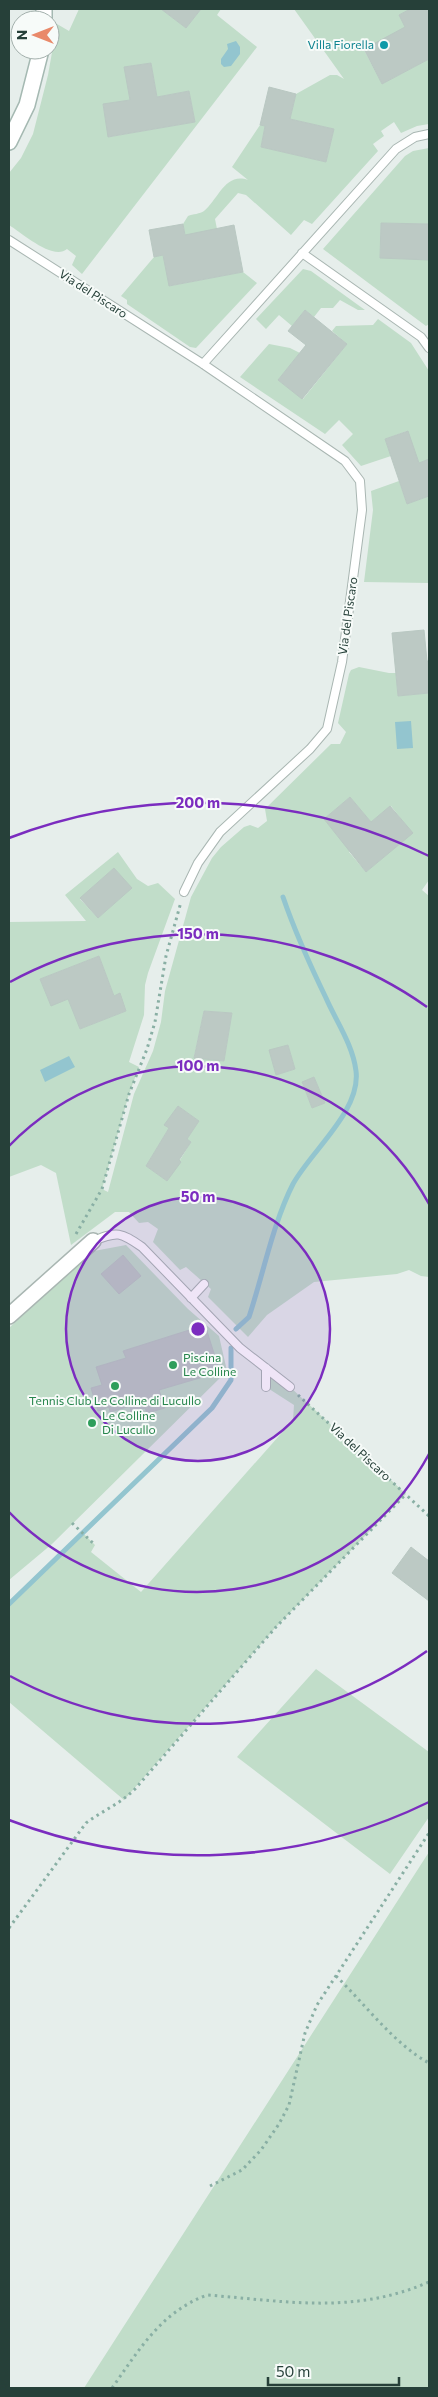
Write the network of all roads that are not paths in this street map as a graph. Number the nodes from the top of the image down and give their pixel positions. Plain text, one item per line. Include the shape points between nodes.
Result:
1 (38, 60) edge
2 (429, 134) edge
3 (9, 142) edge
4 (9, 240) edge
5 (302, 253) junction
6 (429, 348) edge
7 (203, 364) junction
8 (184, 892) road end
9 (93, 1241) joint
10 (204, 1284) dead end
11 (190, 1298) junction
12 (9, 1316) edge
13 (266, 1368) junction
14 (266, 1387) dead end
15 (290, 1387) road end

1 - 3 street via 27,105
2 - 5 lane via 415,137 396,149
4 - 7 lane, Via del Piscaro
5 - 6 lane via 421,337
5 - 7 lane
7 - 8 lane, Via del Piscaro via 345,461 360,482 362,510 342,662 327,729 220,832 198,863
9 - 11 lane via 108,1235 124,1234
9 - 12 street
10 - 11 lane
11 - 13 lane via 240,1348
13 - 14 lane
13 - 15 lane

